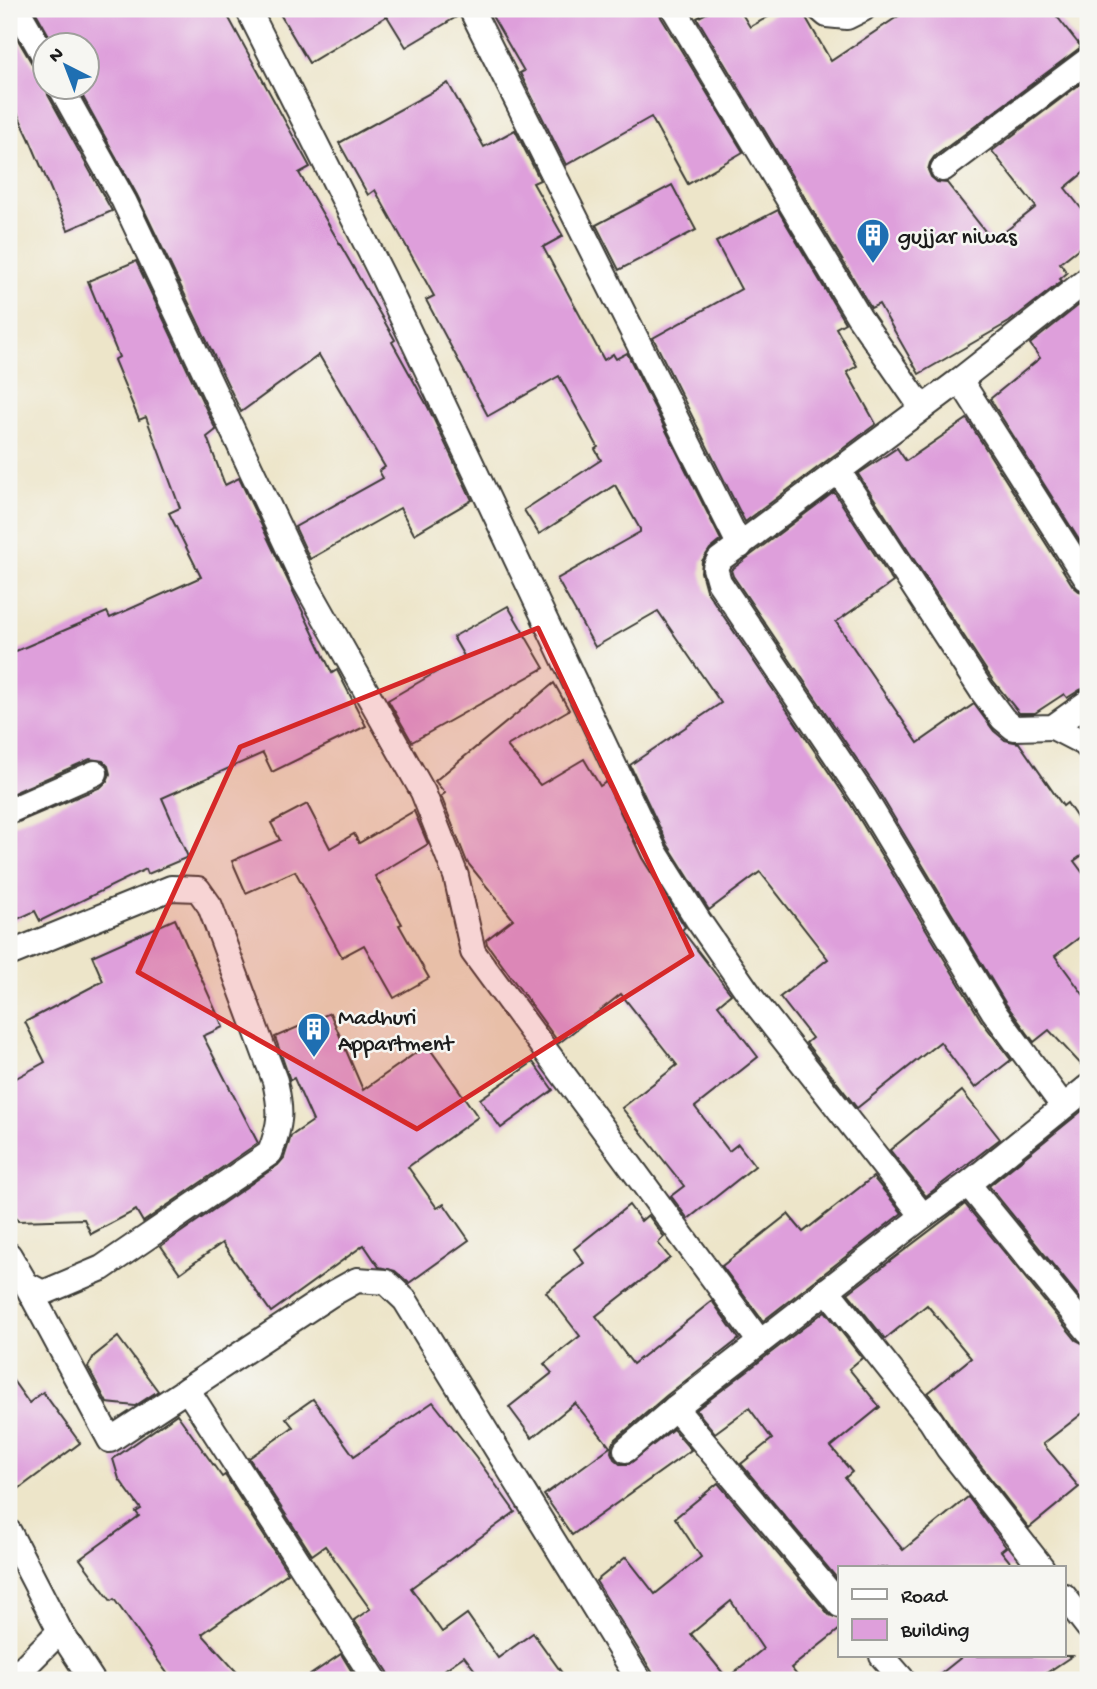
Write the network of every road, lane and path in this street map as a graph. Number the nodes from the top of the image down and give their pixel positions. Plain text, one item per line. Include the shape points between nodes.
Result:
1 (17, 9) edge
2 (248, 9) edge
3 (471, 9) edge
4 (674, 9) edge
5 (820, 9) edge
6 (863, 9) edge
7 (32, 35) edge
8 (1088, 60) edge
9 (69, 102) edge
10 (943, 169) dead end
11 (1088, 279) edge
12 (960, 380) junction
13 (922, 408) junction
14 (839, 472) junction
15 (740, 546) junction
16 (1088, 576) edge
17 (1088, 702) edge
18 (1053, 727) junction
19 (1088, 747) edge
20 (95, 773) dead end
21 (9, 811) edge
22 (9, 954) edge
23 (1088, 1087) edge
24 (1063, 1106) junction
25 (968, 1184) junction
26 (923, 1216) junction
27 (9, 1255) edge
28 (26, 1284) junction
29 (827, 1290) junction
30 (1088, 1331) edge
31 (760, 1342) junction
32 (187, 1389) junction
33 (675, 1408) junction
34 (626, 1450) dead end
35 (9, 1532) edge
36 (1040, 1566) edge
37 (1066, 1598) edge
38 (838, 1603) edge
39 (1088, 1626) edge
40 (60, 1630) junction
41 (885, 1658) edge
42 (11, 1680) edge
43 (92, 1680) edge
44 (376, 1680) edge
45 (639, 1680) edge
46 (903, 1680) edge

1 - 7 street
2 - 26 street via 389,289 655,852 754,1001
3 - 15 street
4 - 13 street via 859,317
5 - 6 street via 827,16 847,17
8 - 10 street
9 - 31 street via 124,201 303,579 424,792 456,876 473,952
11 - 12 street
12 - 13 street
12 - 16 street
13 - 14 street
14 - 15 street
14 - 18 street via 1003,719 1014,728
15 - 24 street via 719,560 715,568 719,582 864,797 994,1012
17 - 18 street
18 - 19 street
20 - 21 street
22 - 28 street via 171,888 198,889 210,906 279,1099 280,1127 270,1153 102,1268 43,1293
23 - 24 street
24 - 25 street
25 - 26 street
25 - 30 street
26 - 29 street
27 - 28 street
28 - 32 street via 110,1440
29 - 31 street
29 - 36 street
31 - 33 street
32 - 44 street
32 - 45 street via 357,1280 386,1282 411,1311
33 - 34 street
33 - 38 street
35 - 40 street
37 - 39 street
40 - 42 street
40 - 43 street
41 - 46 street

